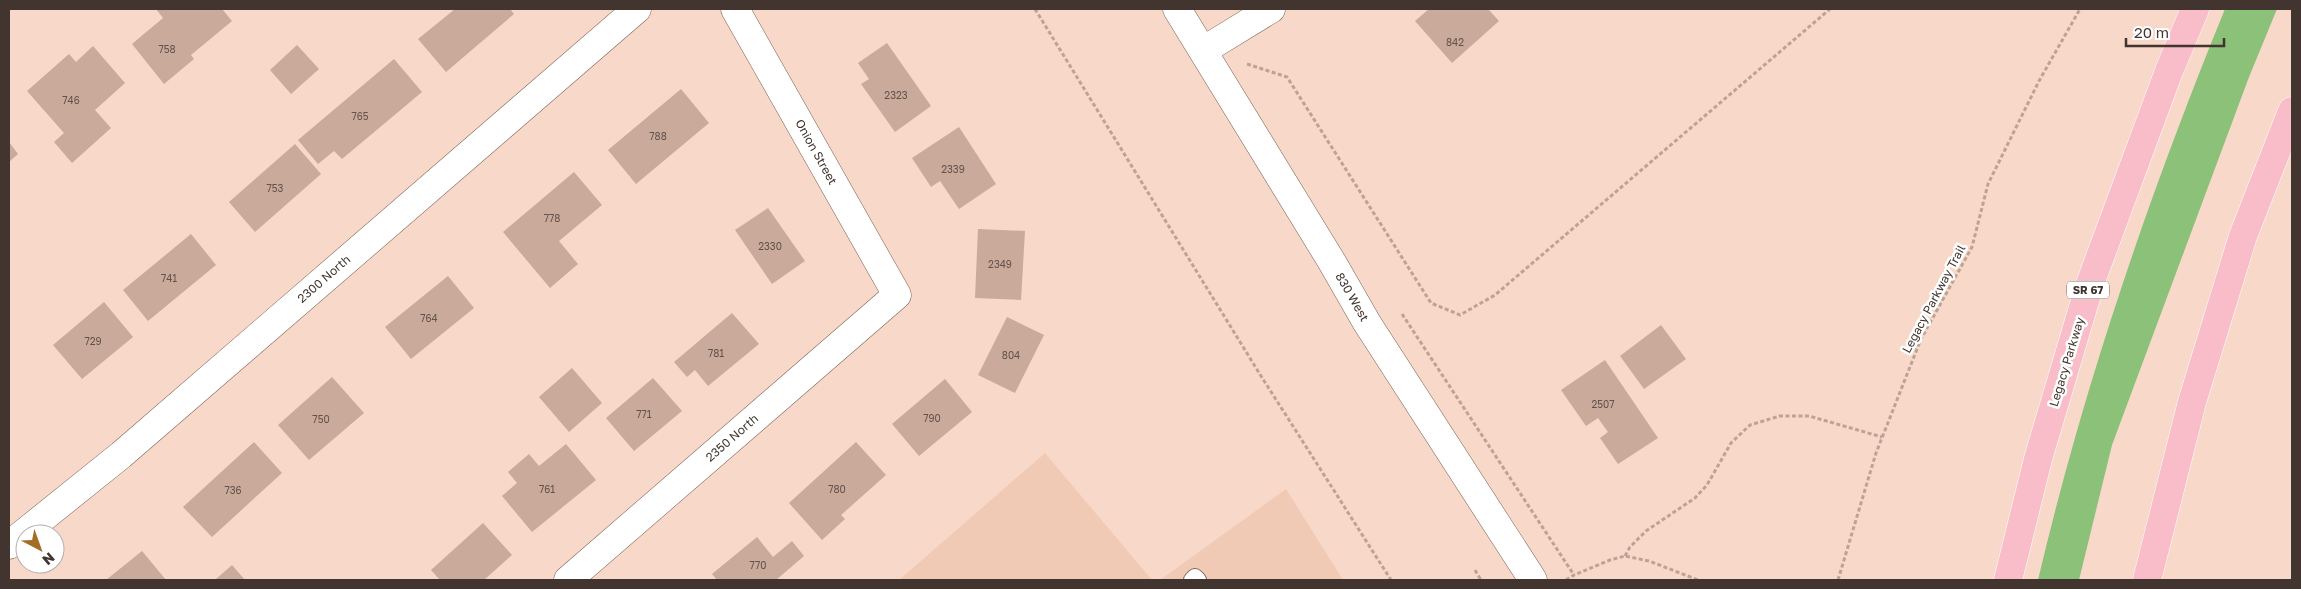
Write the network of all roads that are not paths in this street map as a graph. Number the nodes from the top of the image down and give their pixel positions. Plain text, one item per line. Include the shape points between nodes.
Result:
1 (637, 9) edge
2 (735, 9) edge
3 (1177, 9) edge
4 (1271, 9) edge
5 (2195, 9) edge
6 (1204, 50) junction
7 (2292, 111) edge
8 (897, 295) joint
9 (9, 545) edge
10 (568, 580) edge
11 (1192, 580) edge
12 (1198, 580) edge
13 (1533, 580) edge
14 (2008, 580) edge
15 (2147, 580) edge

1 - 9 street, 2300 North via 121,455
2 - 8 street, Onion Street
3 - 6 street, 830 West
4 - 6 street
5 - 14 highway, Legacy Parkway / SR 67 via 2090,284 2038,460
6 - 13 street, 830 West via 1367,324
7 - 15 highway via 2240,246 2192,402
8 - 10 street, 2350 North
11 - 12 lane via 1195,577

